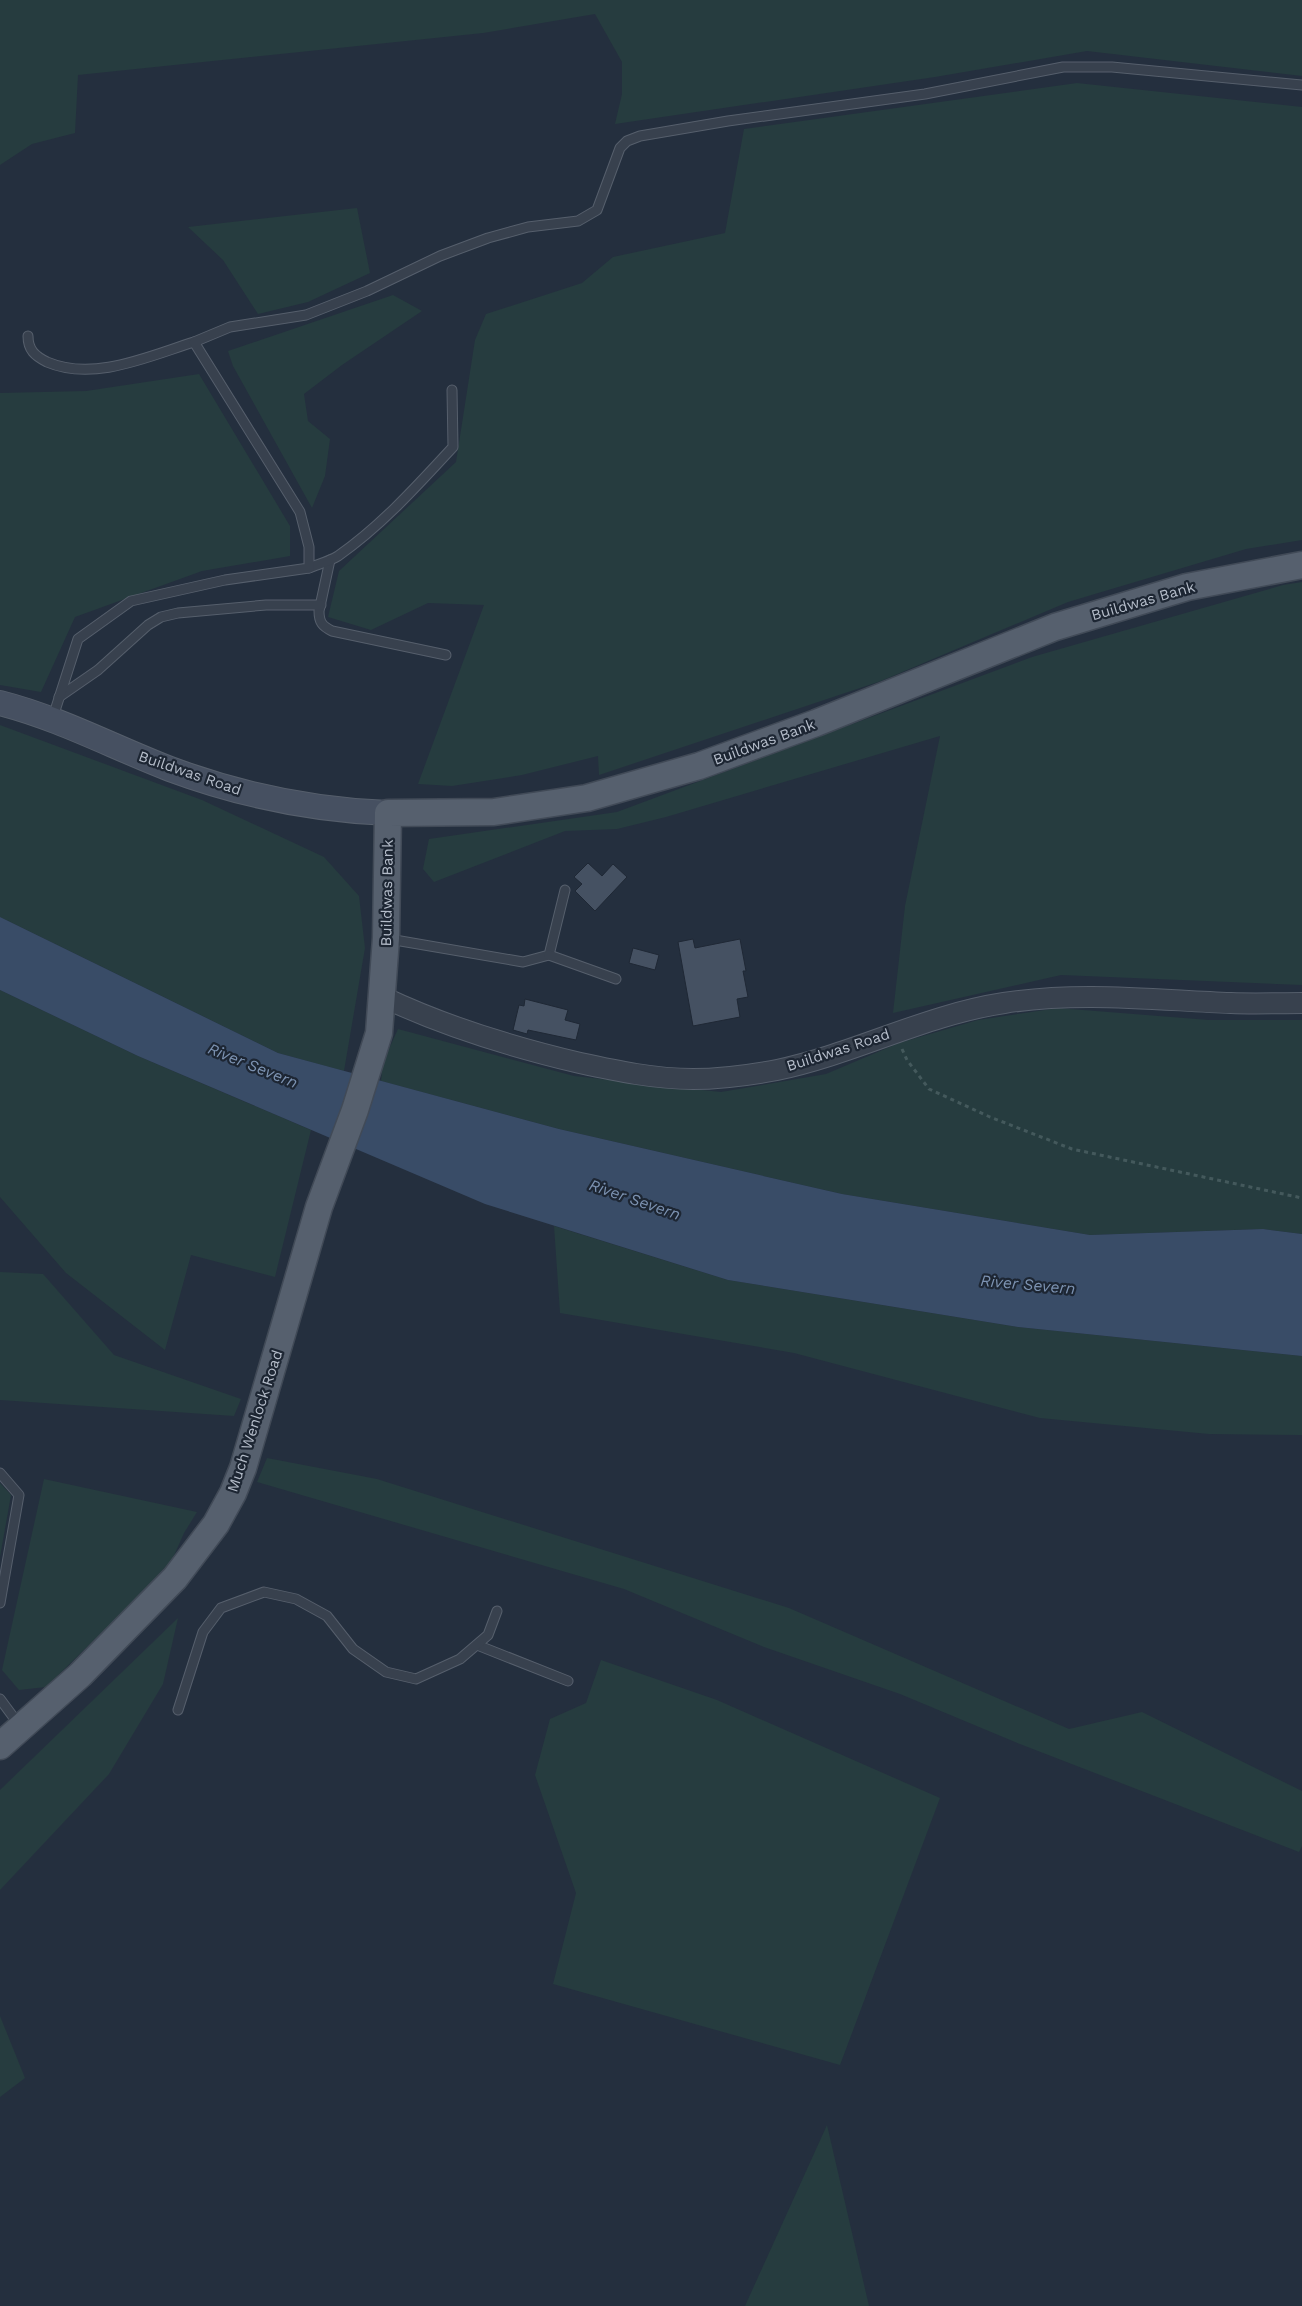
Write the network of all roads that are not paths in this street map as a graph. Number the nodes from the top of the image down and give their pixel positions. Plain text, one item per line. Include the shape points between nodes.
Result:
1 (1302, 86) edge
2 (28, 336) dead end
3 (194, 342) junction
4 (452, 390) dead end
5 (330, 560) junction
6 (1302, 564) edge
7 (309, 568) junction
8 (321, 605) junction
9 (446, 654) dead end
10 (59, 697) junction
11 (0, 703) edge
12 (52, 720) junction
13 (388, 814) junction
14 (565, 890) dead end
15 (386, 938) junction
16 (549, 955) junction
17 (616, 979) dead end
18 (383, 997) junction
19 (1302, 1003) edge
20 (379, 1033) joint
21 (0, 1473) edge
22 (0, 1603) edge
23 (497, 1611) dead end
24 (477, 1645) junction
25 (568, 1680) dead end
26 (0, 1699) edge
27 (178, 1710) dead end
28 (20, 1726) junction
29 (0, 1746) edge

1 - 3 lane via 1112,67 1063,67 925,94 640,136 620,148 597,210 578,221 528,227 488,238 306,315 230,327
2 - 3 lane via 28,346 35,355 52,364 76,369 122,366
3 - 7 lane via 300,512 309,547
4 - 5 lane via 453,447 411,492
5 - 7 lane
5 - 8 lane
6 - 13 main road, Buildwas Bank via 1187,587 1055,627 699,766 587,798 494,812
7 - 10 lane via 225,580 131,601 78,639
8 - 9 lane via 319,620 332,631
8 - 10 lane via 266,605 162,617 148,625 98,670
10 - 12 lane
11 - 12 main road, Buildwas Road
12 - 13 main road, Buildwas Road via 191,776 249,794 335,810
13 - 15 main road, Buildwas Bank
14 - 16 lane
15 - 16 lane via 523,962
15 - 18 main road, Buildwas Bank
16 - 17 lane
18 - 19 street, Buildwas Road via 428,1018 555,1057 656,1077 694,1079 778,1070 951,1014 1044,997 1092,995 1234,1003
18 - 20 main road, Buildwas Bank
20 - 28 main road, Much Wenlock Road via 319,1207 233,1493 216,1524 175,1578 80,1675
21 - 22 lane via 19,1495
23 - 24 lane via 488,1636
24 - 25 lane
24 - 27 lane via 460,1659 416,1679 386,1672 353,1649 327,1616 296,1599 264,1592 222,1608 203,1632
26 - 28 lane
28 - 29 main road, Much Wenlock Road

